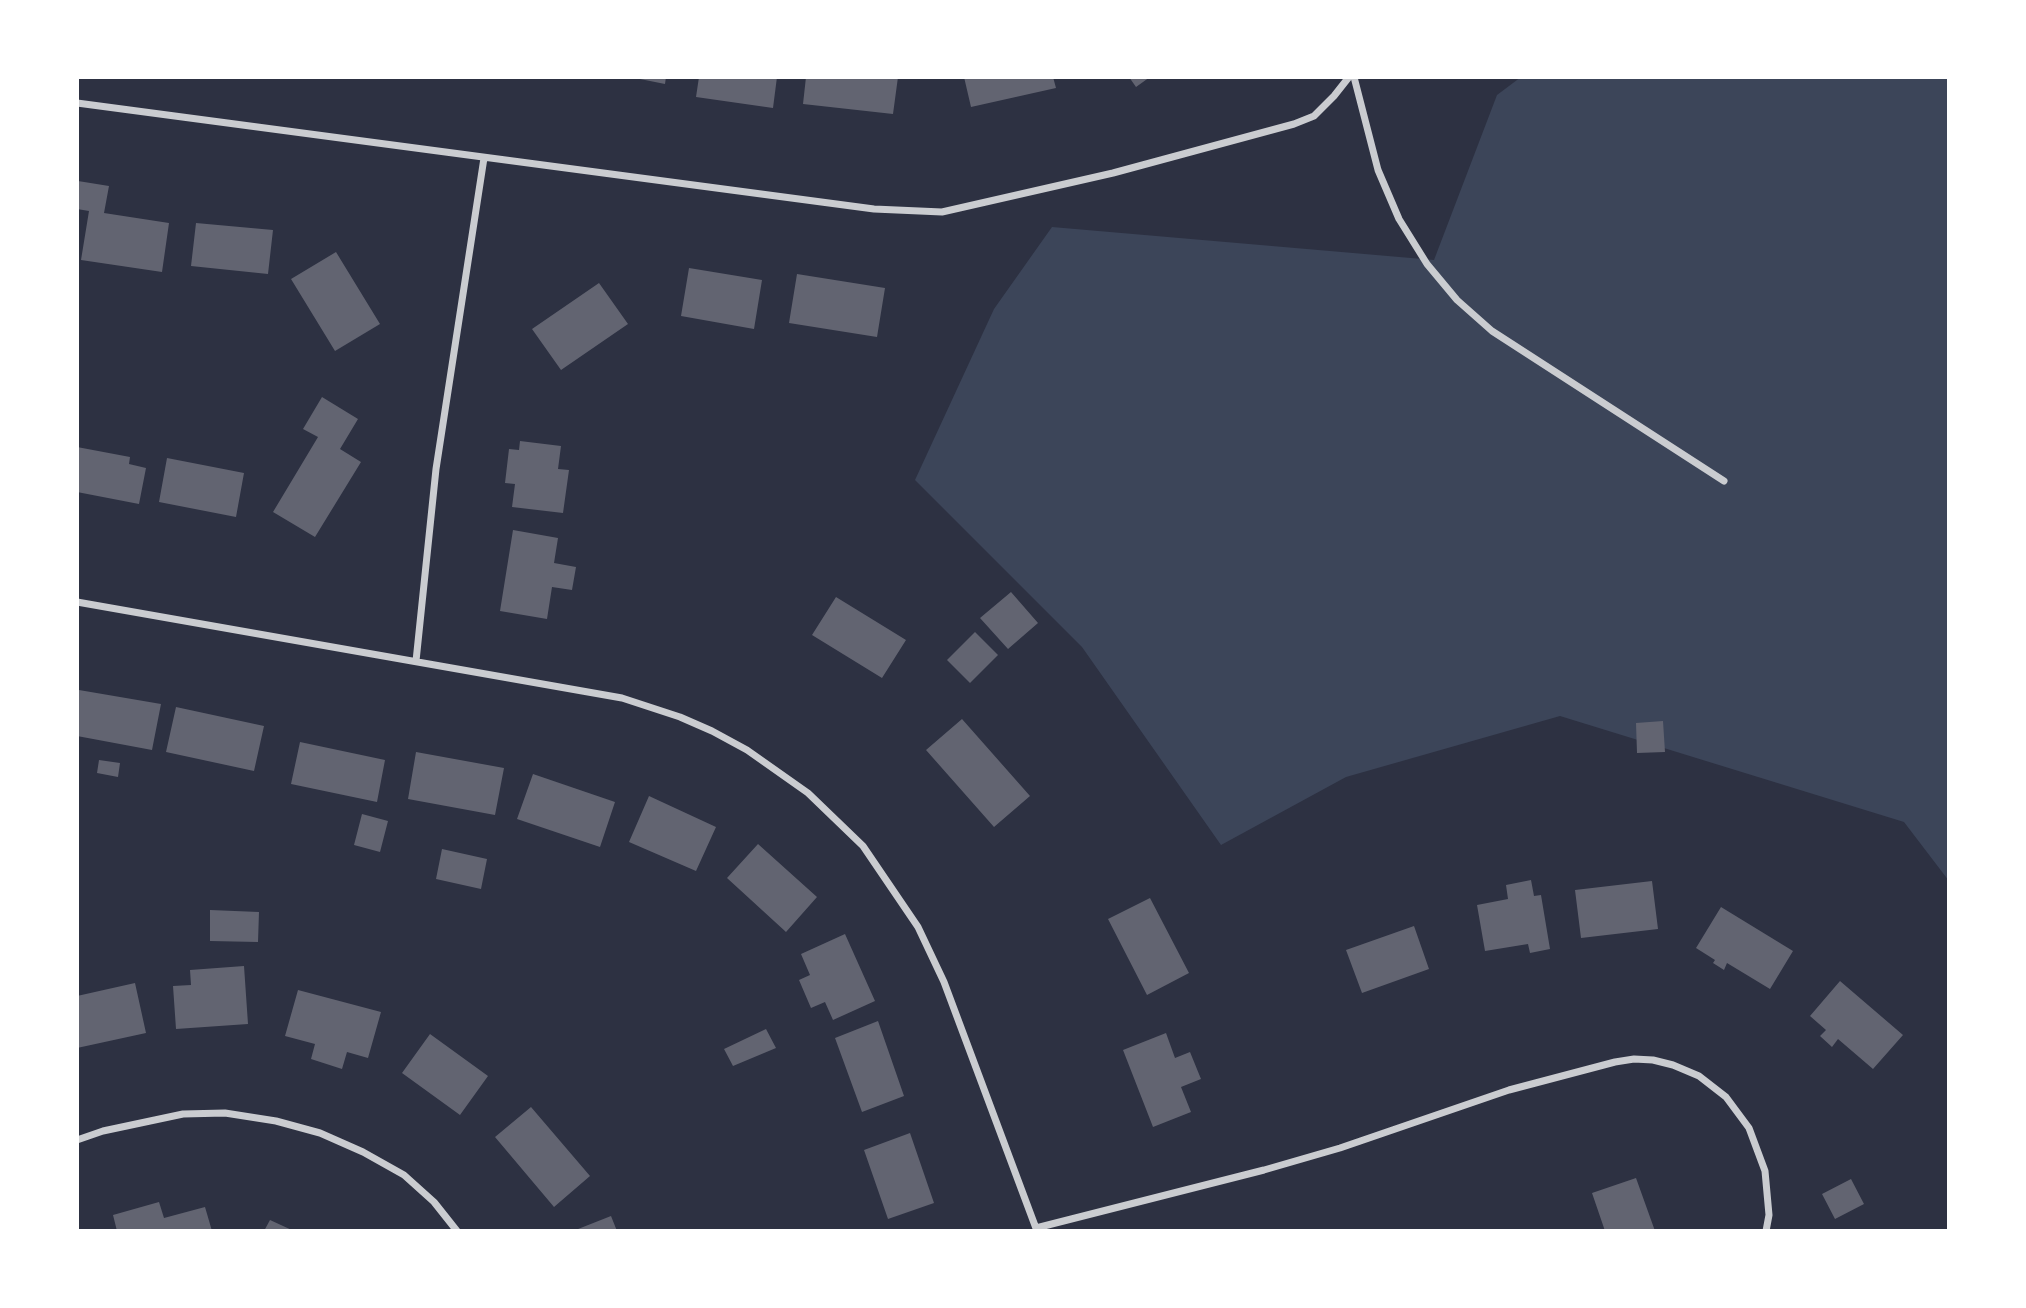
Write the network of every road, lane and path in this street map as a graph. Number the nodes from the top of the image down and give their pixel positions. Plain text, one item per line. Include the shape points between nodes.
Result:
1 (1351, 77) edge
2 (77, 103) edge
3 (484, 158) junction
4 (1724, 481) dead end
5 (77, 602) edge
6 (416, 661) junction
7 (77, 1140) edge
8 (1036, 1229) edge
9 (457, 1231) edge
10 (1766, 1231) edge

1 - 3 street via 1314,116 1294,124 1114,173 942,212 874,209
1 - 4 street via 1378,170 1399,219 1457,300 1492,331
2 - 3 street
3 - 6 street via 436,469
5 - 6 street
6 - 8 street via 601,693 680,717 747,750 807,793 863,846 918,927 944,982
7 - 9 street via 183,1114 225,1113 276,1121 320,1133 404,1175
8 - 10 street via 1290,1163 1509,1090 1634,1059 1673,1065 1699,1076 1726,1097 1749,1128 1765,1171

